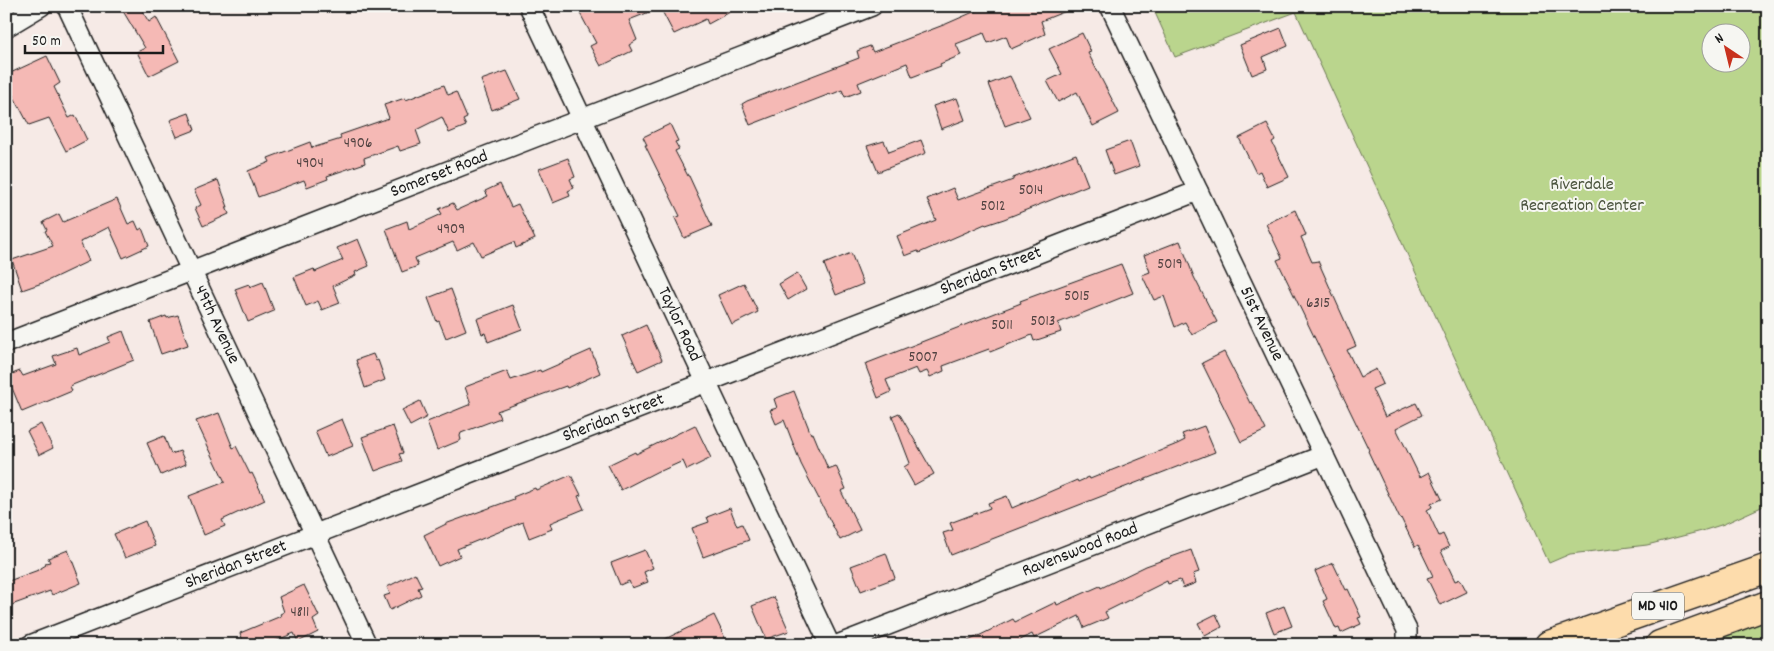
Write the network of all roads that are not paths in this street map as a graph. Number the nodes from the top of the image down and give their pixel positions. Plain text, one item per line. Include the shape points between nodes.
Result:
1 (41, 6) edge
2 (66, 6) edge
3 (529, 6) edge
4 (872, 6) edge
5 (1110, 6) edge
6 (6, 27) edge
7 (582, 119) junction
8 (1198, 191) junction
9 (191, 271) junction
10 (6, 342) edge
11 (706, 382) junction
12 (1324, 456) junction
13 (315, 534) junction
14 (1768, 568) edge
15 (1768, 605) edge
16 (1406, 644) edge
17 (30, 645) edge
18 (368, 645) edge
19 (830, 645) edge
20 (837, 645) edge
21 (1549, 645) edge
22 (1660, 645) edge

1 - 6 street
2 - 9 street, 49th Avenue
3 - 7 street, Taylor Road
4 - 7 street, Somerset Road
5 - 8 street, 51st Avenue
7 - 9 street, Somerset Road
7 - 11 street, Taylor Road
8 - 11 street, Sheridan Street
8 - 12 street, 51st Avenue
9 - 10 street, Somerset Road
9 - 13 street, 49th Avenue
11 - 13 street, Sheridan Street
11 - 19 street, Taylor Road
12 - 16 street, 51st Avenue via 1407,630
12 - 20 street, Ravenswood Road
13 - 17 street, Sheridan Street
13 - 18 street, 49th Avenue
14 - 21 main road, MD 410
15 - 22 main road, MD 410

